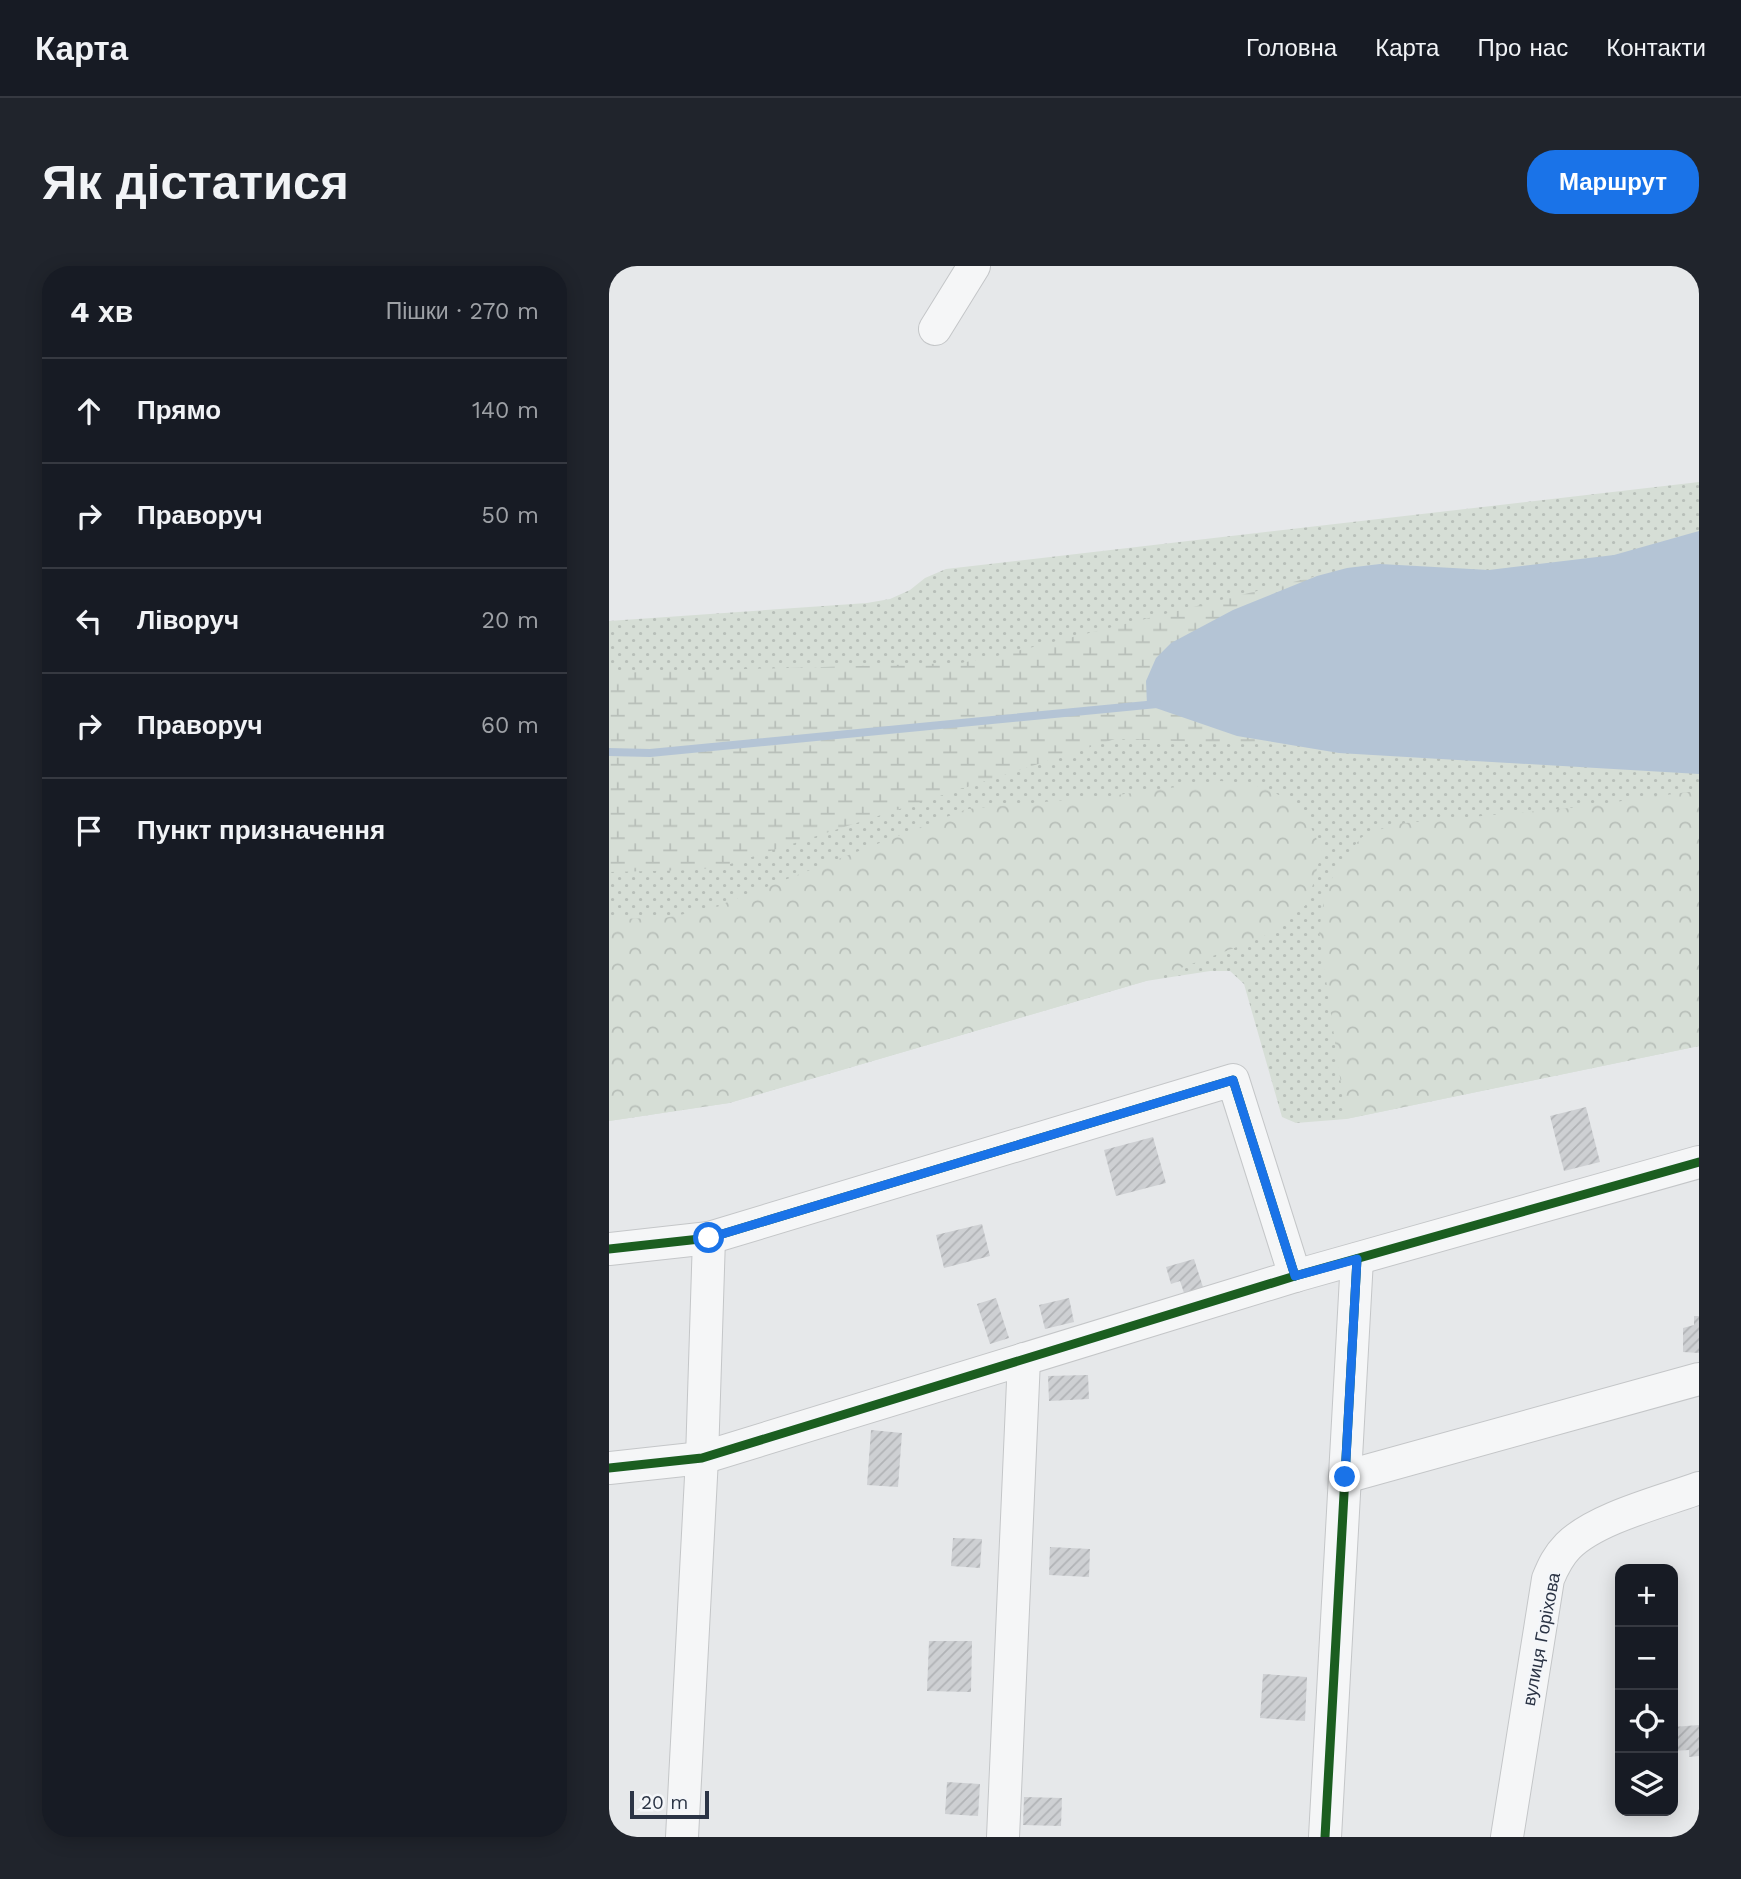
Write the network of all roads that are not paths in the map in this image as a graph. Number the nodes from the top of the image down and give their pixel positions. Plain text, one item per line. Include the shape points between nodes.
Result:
1 (974, 266) edge
2 (935, 329) dead end
3 (1699, 1162) edge
4 (709, 1238) junction
5 (609, 1249) edge
6 (1357, 1259) junction
7 (1295, 1276) junction
8 (1024, 1359) junction
9 (1699, 1379) edge
10 (702, 1458) junction
11 (609, 1468) edge
12 (1345, 1477) junction
13 (1699, 1488) edge
14 (682, 1837) edge
15 (1003, 1837) edge
16 (1325, 1837) edge
17 (1507, 1837) edge

1 - 2 street
3 - 6 street
4 - 5 street
4 - 7 street via 1233,1080
4 - 10 street
6 - 7 street
6 - 12 street
7 - 8 street
8 - 10 street
8 - 15 street
9 - 12 street
10 - 11 street
10 - 14 street
12 - 16 street
13 - 17 street, вулиця Горіхова via 1599,1525 1573,1542 1555,1562 1548,1579

